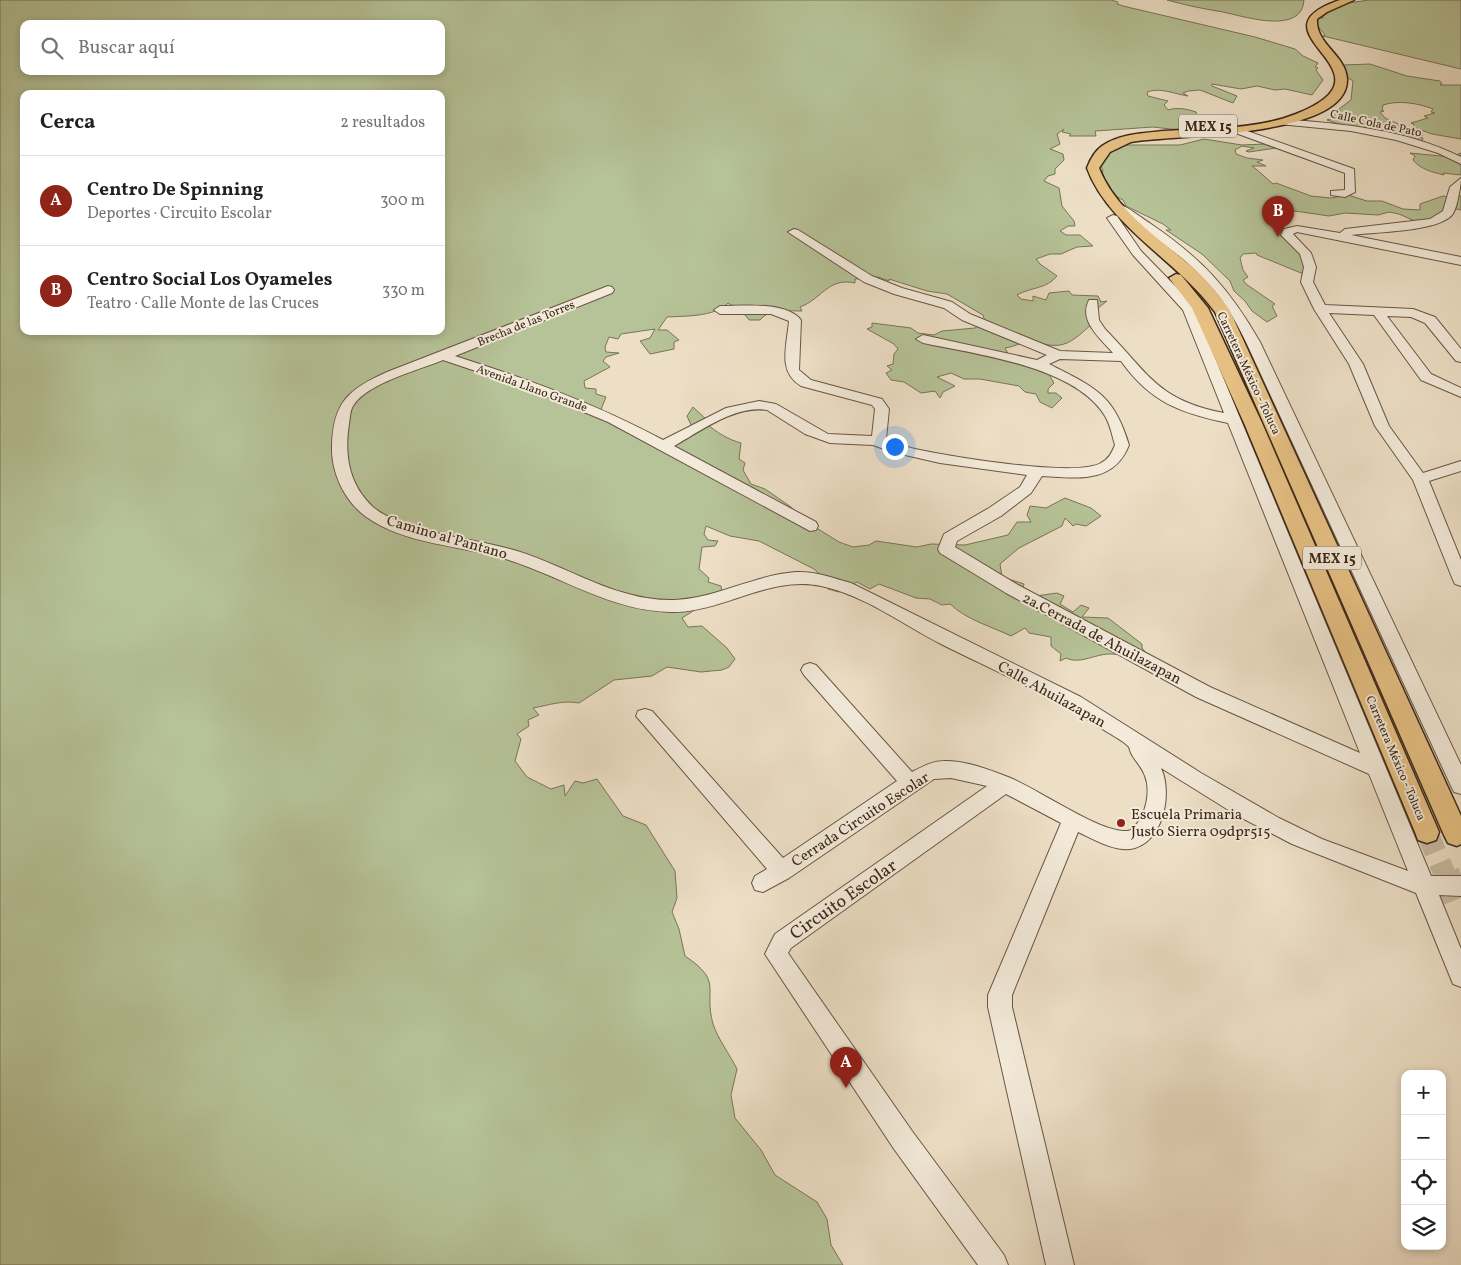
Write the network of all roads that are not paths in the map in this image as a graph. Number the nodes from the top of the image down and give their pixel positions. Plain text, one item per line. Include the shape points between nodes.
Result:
1 (1331, 0) edge
2 (1349, 0) edge
3 (1304, 12) dead end
4 (1302, 35) dead end
5 (1328, 72) dead end
6 (1326, 89) dead end
7 (1282, 122) junction
8 (1233, 129) junction
9 (1461, 161) edge
10 (1461, 181) edge
11 (1335, 194) dead end
12 (1116, 212) junction
13 (794, 232) dead end
14 (1330, 234) junction
15 (1461, 261) edge
16 (608, 290) dead end
17 (1093, 303) dead end
18 (1320, 309) junction
19 (720, 310) dead end
20 (1378, 312) junction
21 (924, 339) dead end
22 (1058, 355) junction
23 (443, 356) junction
24 (1125, 357) junction
25 (1461, 358) edge
26 (1038, 364) junction
27 (1461, 393) edge
28 (1235, 420) junction
29 (879, 441) junction
30 (663, 446) junction
31 (1461, 466) edge
32 (1037, 471) junction
33 (1420, 479) junction
34 (810, 526) dead end
35 (1461, 580) edge
36 (694, 605) joint
37 (810, 670) dead end
38 (645, 716) dead end
39 (1133, 742) junction
40 (1375, 768) junction
41 (910, 783) junction
42 (1006, 784) junction
43 (1461, 786) edge
44 (1073, 820) junction
45 (1427, 832) tunnel mouth
46 (1456, 835) dead end
47 (782, 871) junction
48 (763, 883) dead end
49 (1425, 885) junction
50 (1461, 886) edge
51 (1460, 971) edge
52 (994, 1265) edge
53 (1060, 1265) edge

1 - 3 main road
2 - 7 main road, Carretera México - Toluca / MEX 15 via 1315,16 1311,23 1315,37 1338,65 1342,84 1339,90 1314,112
4 - 5 main road
6 - 12 main road, Carretera México - Toluca / MEX 15 via 1314,100 1275,117 1128,134 1099,143 1082,170
7 - 8 main road, Carretera México - Toluca / MEX 15
7 - 9 street, Calle Cola de Pato via 1373,133 1415,143
8 - 11 street via 1350,171 1350,192
8 - 12 main road, Carretera México - Toluca / MEX 15 via 1135,138 1105,150 1093,168 1095,181
10 - 14 street via 1455,187 1448,213 1433,222
12 - 28 street via 1137,253 1189,310
12 - 43 street via 1192,262 1223,292 1238,316
12 - 45 main road, Carretera México - Toluca / MEX 15 via 1185,286 1200,308 1254,423
12 - 46 main road, Carretera México - Toluca / MEX 15 via 1202,284 1222,312
13 - 22 street via 868,279 898,292 948,305 966,317
14 - 15 street
14 - 18 street via 1296,229 1288,231 1287,235 1305,253 1310,267 1308,282
16 - 23 street, Brecha de las Torres
17 - 24 street via 1093,320
18 - 20 street
18 - 33 street via 1356,364 1382,426
19 - 29 street via 790,315 795,320 792,370 796,377 806,383 877,402 882,409
20 - 25 street via 1423,316 1430,320
20 - 27 street via 1426,377
21 - 26 street
22 - 24 street
22 - 26 street
23 - 30 street, Avenida Llano Grande via 531,385 613,419
23 - 36 street, Camino al Pantano via 361,391 348,403 338,441 345,481 369,511 388,523 509,554 624,600 652,605
24 - 28 street via 1138,377 1160,396 1199,412
26 - 32 street via 1082,388 1103,404 1116,423 1122,445 1117,457 1104,468 1067,473
28 - 40 street
29 - 30 street via 834,440 762,404 729,412
29 - 32 street via 898,450 953,461
30 - 34 street, Avenida Llano Grande
31 - 33 street
32 - 40 street, 2a.Cerrada de Ahuilazapan via 1026,490 950,538 946,549 1012,589 1203,692
33 - 35 street
36 - 39 street, Calle Ahuilazapan via 775,580 805,576 822,578 870,598 1048,688
37 - 41 street
38 - 47 street
39 - 44 street, Cerrada Circuito Escolar via 1151,768 1157,784 1154,808 1142,835 1125,841
39 - 49 street, Calle Ahuilazapan via 1295,836
40 - 49 street
41 - 42 street, Cerrada Circuito Escolar via 927,772 946,769
41 - 47 street, Cerrada Circuito Escolar
42 - 44 street, Cerrada Circuito Escolar
42 - 52 street, Circuito Escolar via 783,942 776,954 903,1140
44 - 53 street via 1000,995 1000,1007
47 - 48 street, Cerrada Circuito Escolar
49 - 50 street, Calle Ahuilazapan
49 - 51 street

